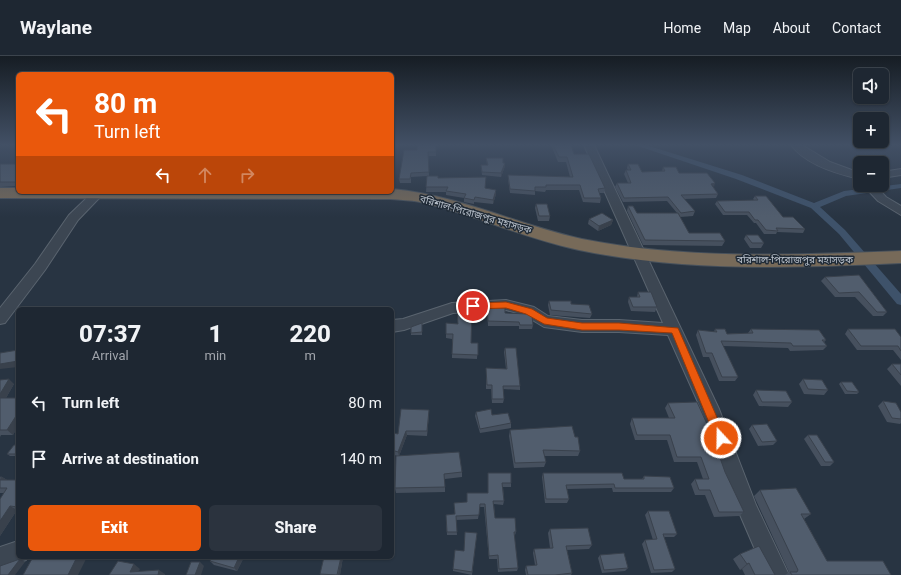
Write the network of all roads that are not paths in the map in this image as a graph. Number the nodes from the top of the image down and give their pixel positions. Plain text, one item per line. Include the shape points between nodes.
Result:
1 (600, 169) edge
2 (836, 169) edge
3 (901, 172) edge
4 (853, 174) edge
5 (889, 174) edge
6 (876, 192) edge
7 (0, 193) edge
8 (16, 193) edge
9 (97, 194) joint
10 (901, 211) edge
11 (638, 254) junction
12 (901, 257) edge
13 (0, 320) edge
14 (394, 326) edge
15 (675, 330) junction
16 (16, 553) edge
17 (0, 558) edge
18 (778, 575) edge

1 - 11 street
2 - 4 street
3 - 5 street
6 - 10 street
7 - 8 highway, বরিশাল-পিরোজপুর মহাসড়ক
9 - 11 highway, বরিশাল-পিরোজপুর মহাসড়ক via 358,194 421,197 578,244
9 - 13 street via 73,218
11 - 12 highway, বরিশাল-পিরোজপুর মহাসড়ক via 723,260
11 - 15 street
14 - 15 street via 452,308 506,305 529,311 544,321 582,326
15 - 18 street via 710,410 748,510
16 - 17 street

